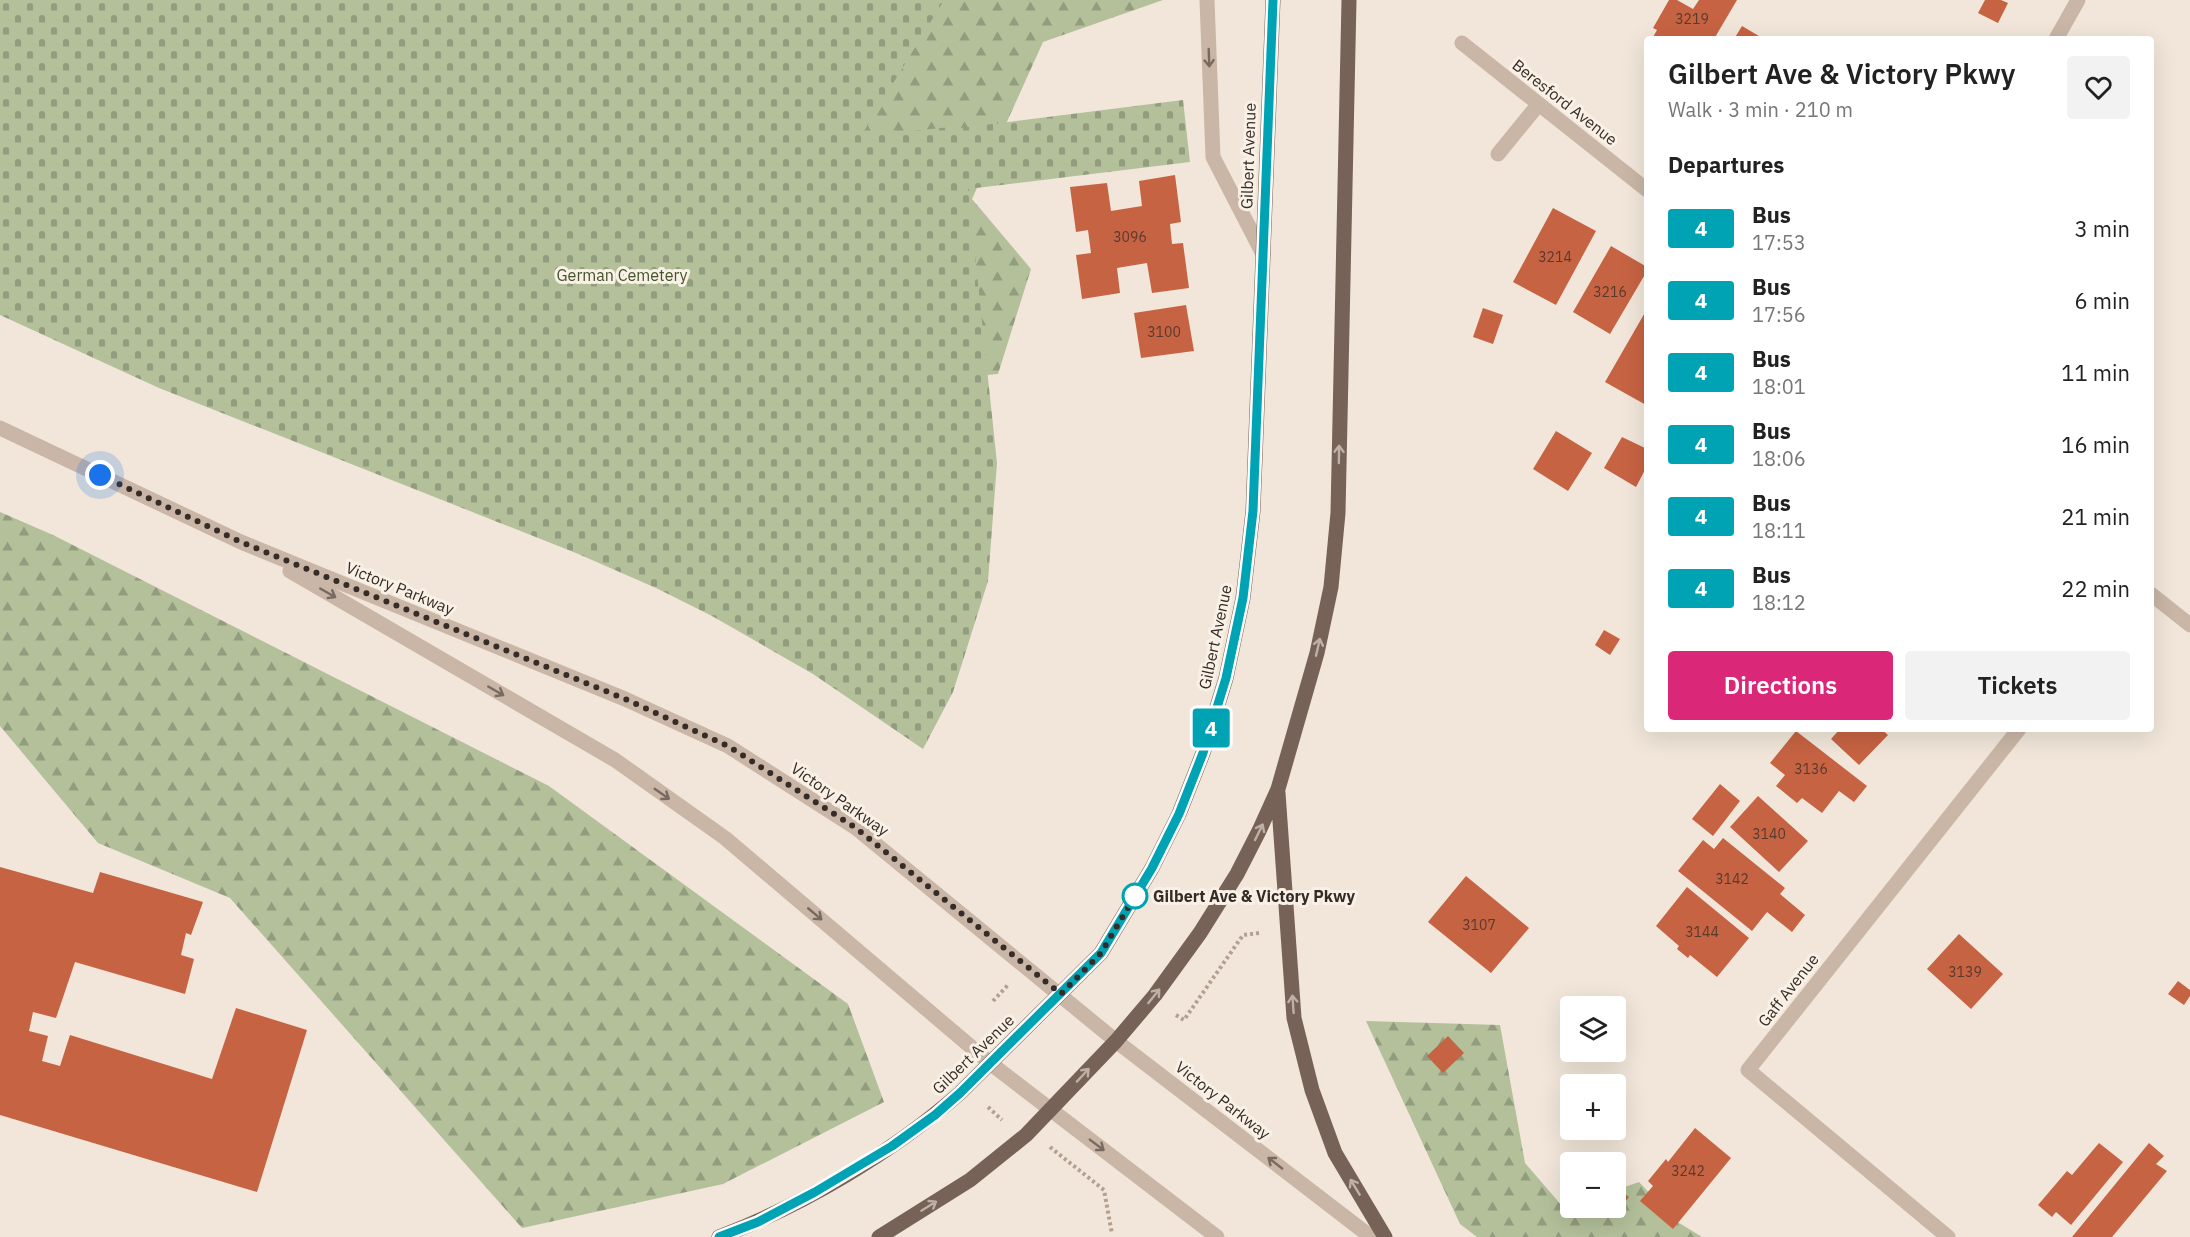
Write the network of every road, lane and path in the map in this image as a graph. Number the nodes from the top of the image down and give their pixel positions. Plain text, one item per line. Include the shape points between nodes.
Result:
1 (1207, 0) edge
2 (1273, 0) edge
3 (1349, 0) edge
4 (2078, 0) edge
5 (2058, 36) edge
6 (1462, 43) dead end
7 (1538, 105) junction
8 (1498, 154) dead end
9 (1644, 188) edge
10 (1263, 254) junction
11 (0, 428) edge
12 (241, 542) junction
13 (2154, 596) edge
14 (2190, 626) edge
15 (2017, 732) edge
16 (1278, 789) junction
17 (1259, 933) dead end
18 (1010, 982) dead end
19 (1061, 994) junction
20 (993, 1001) dead end
21 (1176, 1015) dead end
22 (1116, 1041) junction
23 (990, 1064) junction
24 (988, 1107) dead end
25 (1050, 1110) junction
26 (1005, 1123) dead end
27 (1049, 1147) dead end
28 (1112, 1234) dead end
29 (719, 1237) edge
30 (879, 1237) edge
31 (1217, 1237) edge
32 (1371, 1237) edge
33 (1385, 1237) edge
34 (1948, 1237) edge

1 -> 10 street via 1213,157
2 - 10 main road, Gilbert Avenue
16 -> 3 main road via 1317,653 1331,587 1338,513
4 - 5 street
6 - 7 street, Beresford Avenue
7 - 8 street
7 - 9 street, Beresford Avenue
10 - 19 main road, Gilbert Avenue via 1253,511 1243,598 1226,678 1203,753 1152,868 1101,953
11 - 12 street, Victory Parkway
12 - 19 street, Victory Parkway via 625,699 728,746 856,828
12 -> 23 street, Victory Parkway via 615,760 724,838
13 - 14 street
15 - 34 street, Gaff Avenue via 1748,1070
22 -> 16 main road via 1200,933 1237,874
33 -> 16 main road via 1335,1153 1312,1090 1294,1018
17 - 21 path via 1243,935 1184,1020
18 - 20 path
19 - 22 street, Victory Parkway
19 - 23 main road, Gilbert Avenue
25 -> 22 main road
32 -> 22 street, Victory Parkway
23 - 25 street, Victory Parkway
23 - 29 main road, Gilbert Avenue via 935,1115 892,1146 787,1207
24 - 26 path
30 -> 25 main road via 970,1180 1026,1135
25 -> 31 street, Victory Parkway
27 - 28 path via 1104,1190

